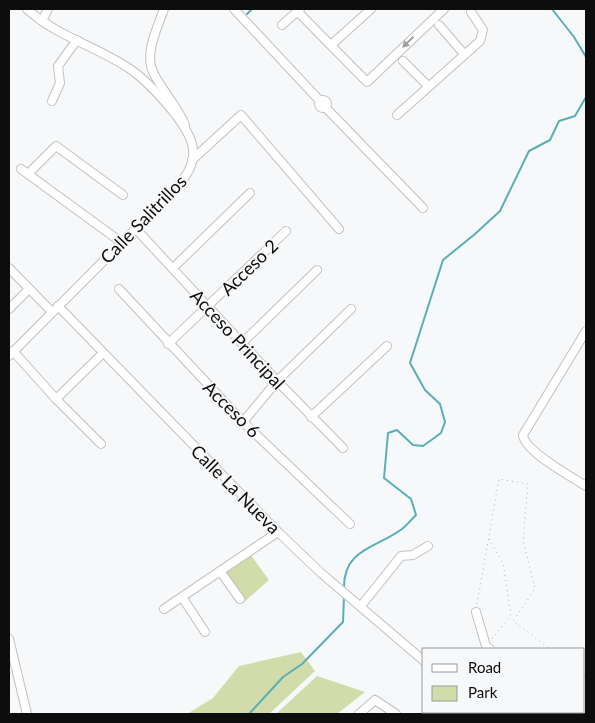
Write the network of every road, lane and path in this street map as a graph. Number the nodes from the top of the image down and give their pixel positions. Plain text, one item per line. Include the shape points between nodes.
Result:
1 (28, 9) edge
2 (48, 9) edge
3 (164, 9) edge
4 (234, 9) edge
5 (371, 9) edge
6 (444, 9) edge
7 (298, 10) edge
8 (470, 10) edge
9 (42, 21) junction
10 (282, 25) dead end
11 (439, 25) dead end
12 (77, 40) junction
13 (331, 45) junction
14 (464, 54) junction
15 (403, 60) dead end
16 (428, 86) junction
17 (52, 101) dead end
18 (397, 115) dead end
19 (190, 136) junction
20 (192, 160) junction
21 (21, 168) dead end
22 (28, 174) junction
23 (123, 194) dead end
24 (250, 194) dead end
25 (423, 208) dead end
26 (135, 228) junction
27 (339, 229) dead end
28 (286, 231) dead end
29 (121, 242) junction
30 (9, 268) edge
31 (173, 268) junction
32 (317, 270) dead end
33 (29, 289) junction
34 (119, 289) dead end
35 (208, 306) junction
36 (9, 309) edge
37 (55, 309) junction
38 (351, 309) dead end
39 (586, 331) edge
40 (242, 343) junction
41 (168, 344) junction
42 (386, 346) dead end
43 (11, 354) edge
44 (103, 354) junction
45 (276, 380) junction
46 (56, 399) junction
47 (311, 416) junction
48 (243, 422) junction
49 (102, 444) dead end
50 (343, 448) dead end
51 (586, 486) edge
52 (350, 524) dead end
53 (278, 532) junction
54 (488, 538) junction
55 (428, 546) dead end
56 (220, 571) junction
57 (182, 597) junction
58 (240, 599) dead end
59 (361, 606) junction
60 (164, 609) dead end
61 (476, 612) joint
62 (205, 632) dead end
63 (9, 639) edge
64 (488, 648) edge
65 (549, 648) edge
66 (422, 659) edge
67 (27, 714) edge
68 (359, 714) edge
69 (396, 714) edge

1 - 9 street
2 - 9 street
3 - 19 street via 150,58 152,71 180,113
4 - 25 street
5 - 13 street
6 -> 13 street via 367,82
7 - 10 street
7 - 13 street
8 - 14 street via 483,35
9 - 12 street
11 - 14 street
12 - 17 street via 58,66 60,83
12 - 19 street via 139,76 168,106
14 - 16 street
15 - 16 street
16 - 18 street
19 - 20 street, Calle Salitrillos
20 - 26 street, Calle Salitrillos via 184,178
20 - 27 street via 241,115
21 - 22 street
22 - 23 street via 56,146
22 - 29 street
24 - 31 street
26 - 29 street, Calle Salitrillos
26 - 31 street, Acceso Principal
28 - 35 street, Acceso 2
29 - 37 street, Calle Salitrillos
30 - 33 street, Calle La Nueva
31 - 35 street, Acceso Principal
32 - 40 street
33 - 36 street
33 - 37 street, Calle La Nueva
34 - 41 street, Acceso 6
35 - 40 street, Acceso Principal
35 - 41 street, Acceso 2
37 - 43 street, Calle Salitrillos
37 - 44 street, Calle La Nueva
38 - 45 street
39 - 51 street via 523,435 525,441 544,458
40 - 45 street, Acceso Principal
41 - 48 street, Acceso 6
42 - 47 street
43 - 46 street
44 - 46 street
44 - 53 street, Calle La Nueva
45 - 47 street, Acceso Principal
45 - 48 street
46 - 49 street
47 - 50 street, Acceso Principal
48 - 52 street, Acceso 6
53 - 56 street
53 - 59 street, Calle La Nueva
54 - 61 path
54 - 64 path via 503,563 511,615
54 - 65 path via 499,479 528,484 523,540 535,589 513,621
55 - 59 street via 412,555 401,556
56 - 57 street
56 - 58 street
57 - 60 street
57 - 62 street
59 - 66 street, Calle La Nueva
61 - 64 street
63 - 67 street
68 - 69 street via 374,700

